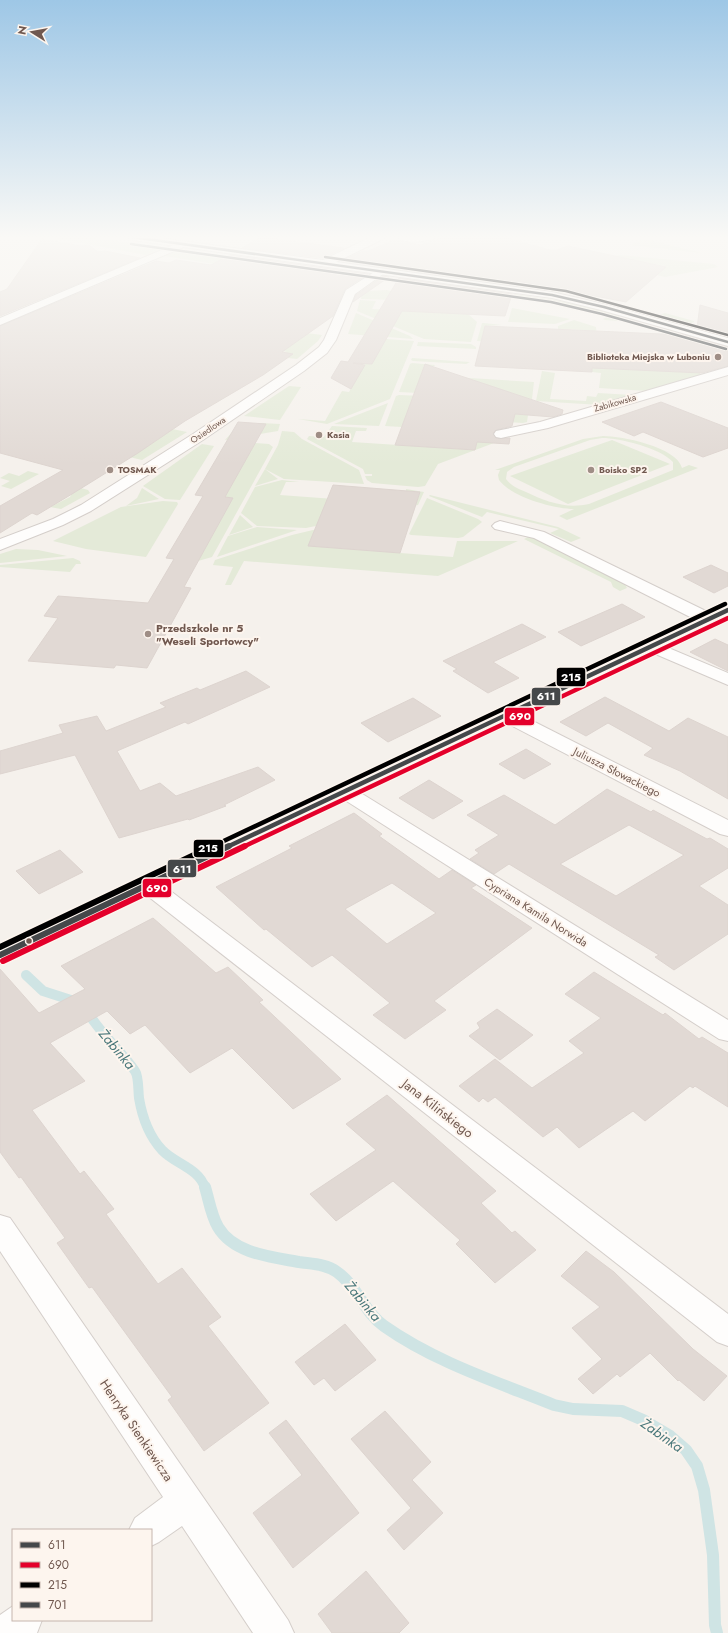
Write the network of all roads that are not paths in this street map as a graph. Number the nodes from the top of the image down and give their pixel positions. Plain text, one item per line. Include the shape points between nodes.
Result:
1 (21, 313) edge
2 (342, 313) edge
3 (621, 313) edge
4 (0, 322) edge
5 (728, 342) edge
6 (728, 371) edge
7 (501, 434) dead end
8 (500, 526) dead end
9 (0, 545) edge
10 (728, 610) edge
11 (708, 619) junction
12 (652, 646) junction
13 (728, 680) edge
14 (506, 715) junction
15 (344, 792) junction
16 (728, 829) edge
17 (148, 885) junction
18 (0, 955) edge
19 (728, 1032) edge
20 (0, 1227) edge
21 (728, 1332) edge
22 (186, 1502) junction
23 (148, 1529) edge
24 (23, 1621) edge
25 (6, 1633) edge
26 (275, 1633) edge

1 - 4 street
2 - 9 street, Osiedlowa via 334,335 317,355 202,434 72,515
3 - 5 street
6 - 7 street, Żabikowska via 543,425
8 - 11 street via 539,535
10 - 11 street
11 - 12 street
12 - 13 street
12 - 14 street
14 - 15 street
14 - 16 street, Juliusza Słowackiego
15 - 17 street
15 - 19 street, Cypriana Kamila Norwida
17 - 18 street
17 - 21 street, Jana Kilińskiego
20 - 22 street, Henryka Sienkiewicza
22 - 23 street
22 - 26 street, Henryka Sienkiewicza
24 - 25 street

